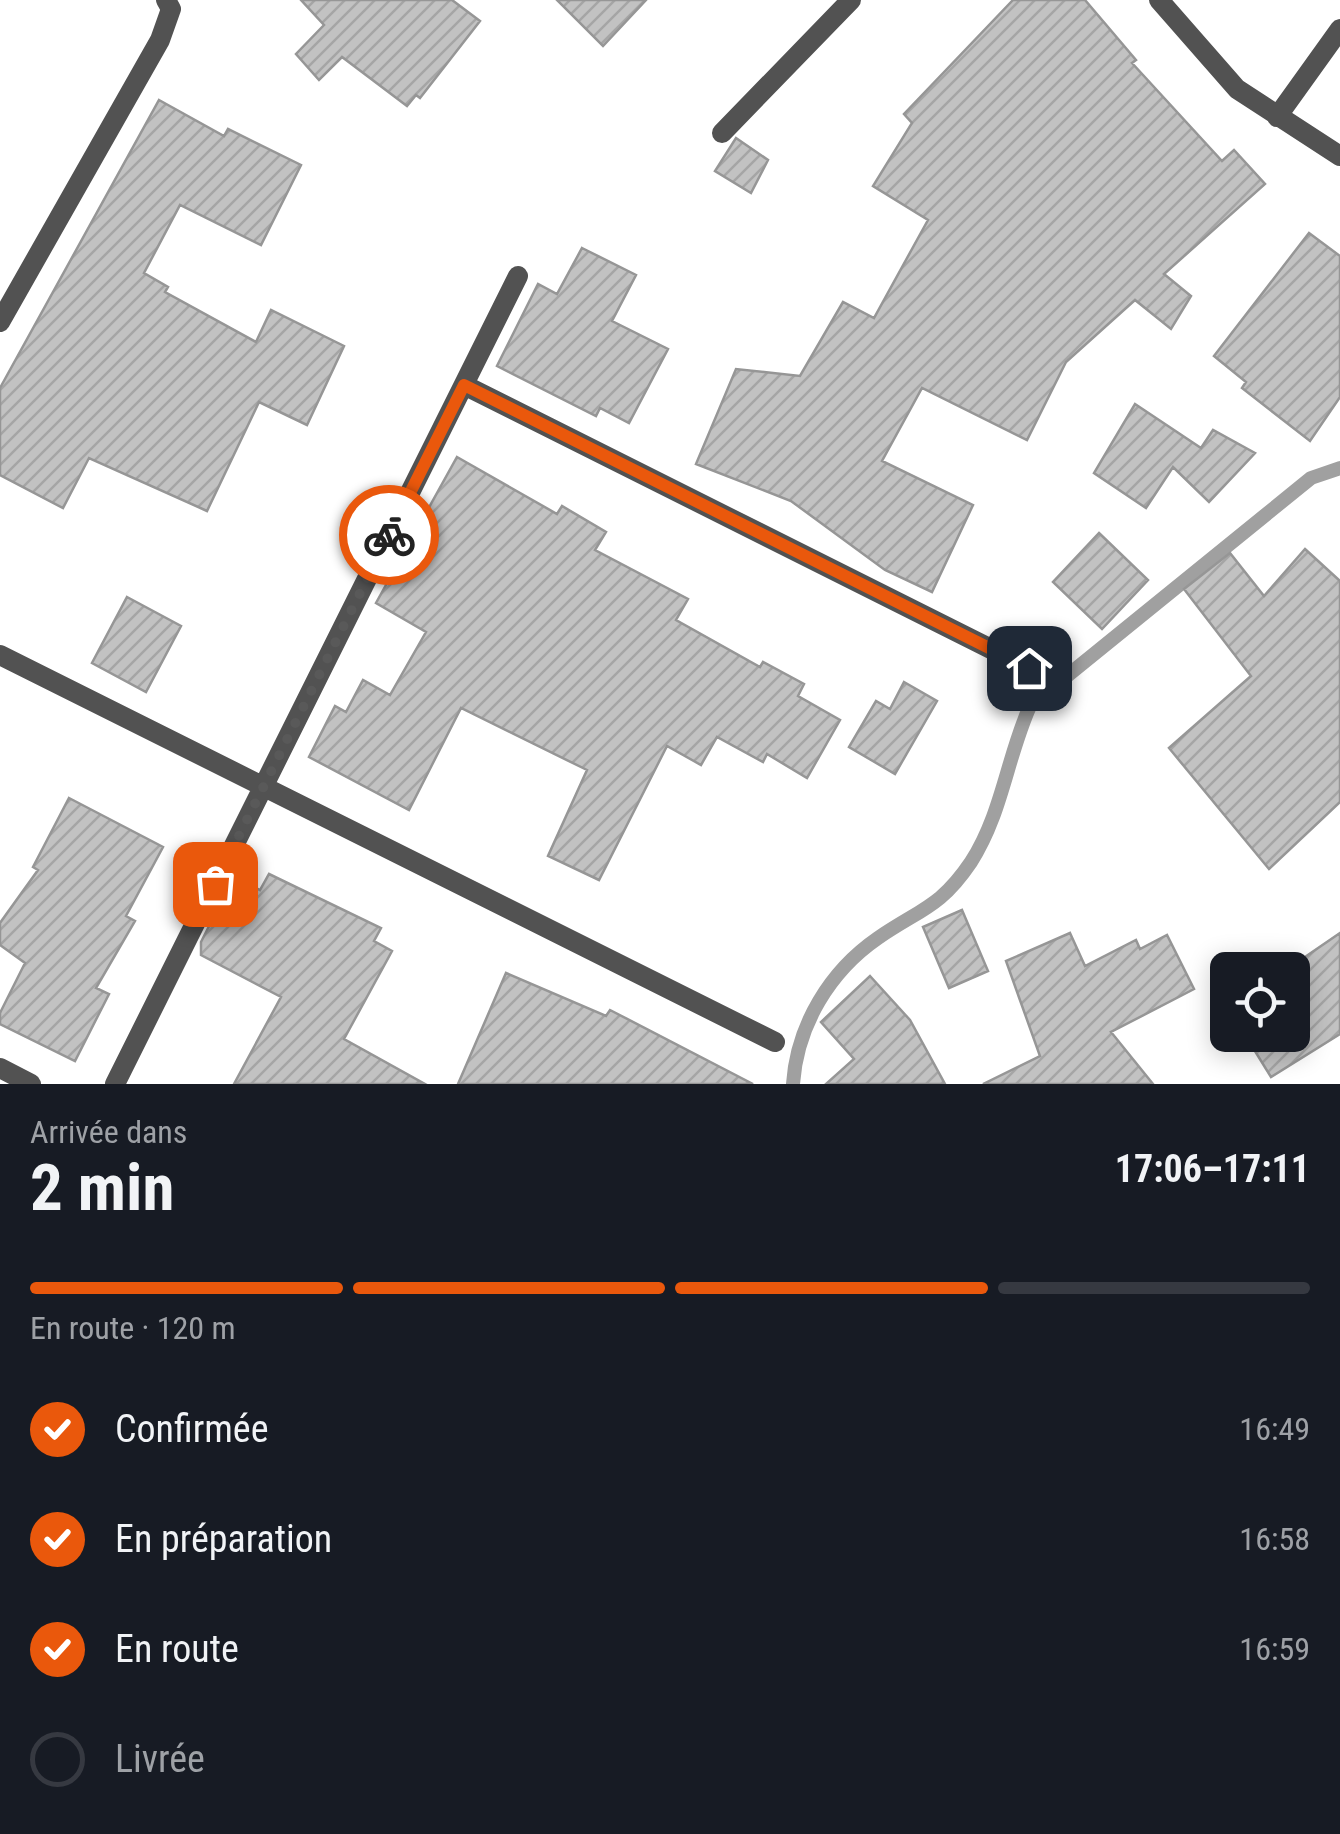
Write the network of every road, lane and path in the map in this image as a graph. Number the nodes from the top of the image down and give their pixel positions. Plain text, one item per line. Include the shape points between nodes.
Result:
1 (166, 0) edge
2 (851, 0) edge
3 (1159, 0) edge
4 (1340, 30) edge
5 (1278, 117) junction
6 (722, 133) dead end
7 (1340, 156) edge
8 (518, 276) dead end
9 (0, 322) edge
10 (464, 385) junction
11 (0, 654) edge
12 (1029, 668) dead end
13 (264, 787) junction
14 (775, 1042) dead end
15 (0, 1068) edge
16 (120, 1082) edge
17 (31, 1084) edge

1 - 9 street via 171,9 160,40
2 - 6 street
3 - 5 street via 1237,89
4 - 5 street
5 - 7 street
8 - 10 street
10 - 12 street
10 - 13 street
11 - 13 street
13 - 14 street
13 - 16 street
15 - 17 street

